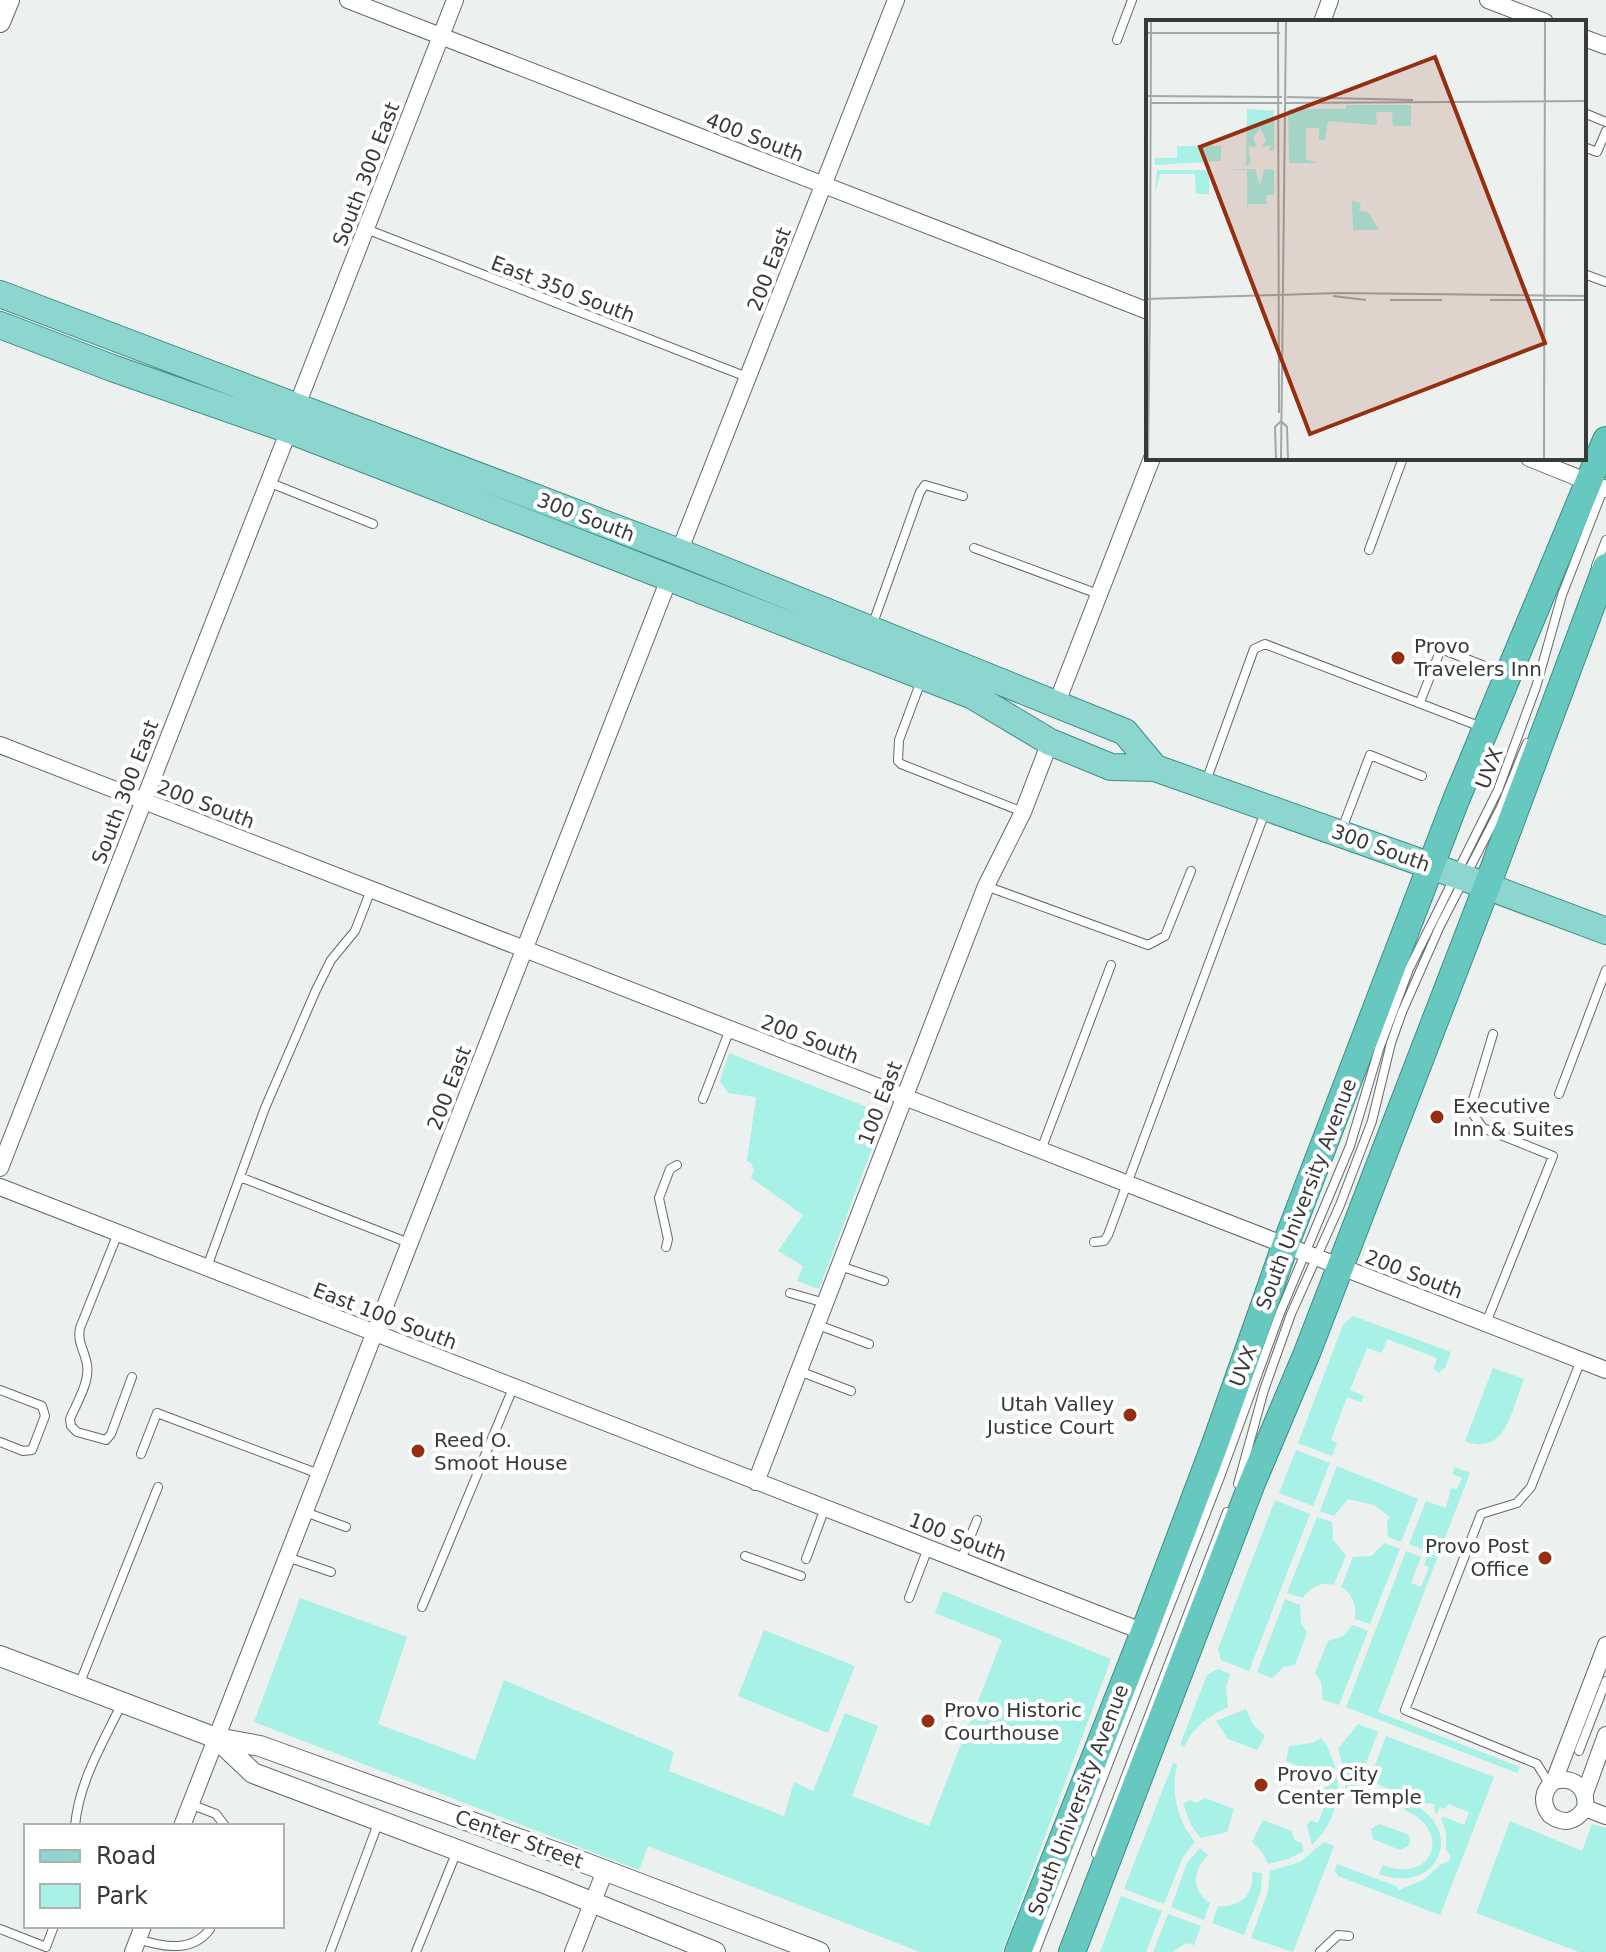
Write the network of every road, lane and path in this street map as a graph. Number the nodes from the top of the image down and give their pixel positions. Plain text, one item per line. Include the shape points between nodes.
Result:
1 (9, 0) edge
2 (348, 0) edge
3 (455, 0) edge
4 (896, 0) edge
5 (1132, 0) edge
6 (1330, 0) edge
7 (1488, 0) edge
8 (1323, 20) edge
9 (1540, 20) edge
10 (0, 22) edge
11 (441, 36) junction
12 (1586, 39) edge
13 (1117, 40) dead end
14 (1606, 46) edge
15 (1586, 114) edge
16 (1606, 122) edge
17 (1606, 131) edge
18 (1586, 148) edge
19 (824, 185) junction
20 (366, 229) junction
21 (1586, 275) edge
22 (1606, 282) edge
23 (0, 294) edge
24 (1146, 310) edge
25 (0, 325) edge
26 (748, 378) junction
27 (292, 419) junction
28 (1606, 440) edge
29 (1151, 460) edge
30 (1402, 460) edge
31 (1534, 460) edge
32 (268, 482) junction
33 (1601, 485) edge
34 (963, 496) dead end
35 (373, 524) dead end
36 (1606, 540) edge
37 (974, 548) dead end
38 (1369, 550) dead end
39 (679, 552) junction
40 (1606, 567) edge
41 (669, 579) junction
42 (1099, 595) junction
43 (1580, 607) dead end
44 (871, 630) junction
45 (1507, 675) junction
46 (923, 677) junction
47 (1420, 702) junction
48 (1056, 705) junction
49 (1485, 728) junction
50 (1528, 738) dead end
51 (1050, 742) junction
52 (0, 745) edge
53 (1155, 768) junction
54 (1422, 776) dead end
55 (1204, 785) junction
56 (143, 801) junction
57 (1266, 807) junction
58 (1023, 812) junction
59 (1341, 834) junction
60 (1431, 866) junction
61 (1191, 871) dead end
62 (1470, 880) junction
63 (986, 886) junction
64 (371, 890) junction
65 (1606, 931) edge
66 (524, 949) junction
67 (1111, 965) dead end
68 (1606, 970) edge
69 (730, 1029) junction
70 (1493, 1034) dead end
71 (1559, 1094) dead end
72 (904, 1097) junction
73 (703, 1099) dead end
74 (1041, 1151) junction
75 (677, 1165) dead end
76 (0, 1168) edge
77 (240, 1177) junction
78 (1127, 1184) junction
79 (0, 1187) edge
80 (118, 1233) junction
81 (1094, 1242) dead end
82 (410, 1243) junction
83 (666, 1247) dead end
84 (1311, 1256) junction
85 (839, 1265) junction
86 (207, 1268) junction
87 (884, 1281) dead end
88 (790, 1293) dead end
89 (825, 1303) junction
90 (817, 1324) junction
91 (1486, 1324) junction
92 (375, 1334) junction
93 (869, 1344) dead end
94 (1581, 1360) junction
95 (1606, 1370) edge
96 (799, 1371) junction
97 (132, 1377) dead end
98 (513, 1388) junction
99 (0, 1390) edge
100 (851, 1391) dead end
101 (0, 1442) edge
102 (141, 1454) dead end
103 (320, 1474) junction
104 (756, 1482) junction
105 (158, 1487) dead end
106 (1234, 1495) dead end
107 (825, 1508) junction
108 (1228, 1509) dead end
109 (305, 1512) junction
110 (977, 1520) dead end
111 (346, 1527) dead end
112 (928, 1547) junction
113 (745, 1556) dead end
114 (287, 1557) junction
115 (806, 1559) dead end
116 (961, 1560) junction
117 (331, 1572) dead end
118 (801, 1576) dead end
119 (909, 1598) dead end
120 (422, 1607) dead end
121 (1144, 1632) junction
122 (1606, 1645) edge
123 (0, 1656) edge
124 (1606, 1681) edge
125 (78, 1685) junction
126 (122, 1702) junction
127 (1606, 1735) edge
128 (216, 1738) junction
129 (1579, 1751) dead end
130 (1552, 1783) junction
131 (1585, 1801) junction
132 (190, 1804) junction
133 (1606, 1816) edge
134 (379, 1821) junction
135 (75, 1824) edge
136 (183, 1824) edge
137 (224, 1824) edge
138 (458, 1850) junction
139 (1091, 1869) dead end
140 (605, 1871) junction
141 (592, 1903) junction
142 (53, 1928) edge
143 (0, 1929) edge
144 (210, 1929) dead end
145 (1349, 1936) dead end
146 (138, 1939) edge
147 (330, 1952) edge
148 (416, 1952) edge
149 (573, 1952) edge
150 (715, 1952) edge
151 (819, 1952) edge
152 (1018, 1952) edge
153 (1035, 1952) edge
154 (1072, 1952) edge
155 (1320, 1952) edge

1 - 10 street
2 - 11 street, 400 South
3 - 11 street, South 300 East
4 - 19 street, 200 East
5 - 13 lane
6 - 8 street
7 - 9 street
11 - 19 street, 400 South
11 - 20 street, South 300 East
12 - 14 street
15 - 16 lane
17 - 18 lane via 1597,152
19 - 24 street, 400 South
19 - 26 street, 200 East
20 - 26 lane, East 350 South
20 - 27 street, South 300 East
21 - 22 lane
23 - 27 main road, 300 South
25 - 27 main road, 300 South via 112,368
26 - 39 street, 200 East
27 - 32 street, South 300 East
27 - 39 main road, 300 South
27 - 41 main road, 300 South
28 - 33 highway, South University Avenue
29 - 42 street
30 - 38 lane
31 - 33 street
32 - 35 lane
32 - 56 street, South 300 East
33 - 45 highway, South University Avenue
33 - 62 lane, UVX
34 - 44 lane via 925,485 920,492
36 - 43 lane
37 - 42 lane
39 - 44 main road, 300 South
40 - 62 highway, South University Avenue
41 - 46 main road, 300 South
41 - 66 street, 200 East
42 - 48 street
44 - 48 main road, 300 South
45 - 47 lane via 1441,649
45 - 49 highway, South University Avenue
46 - 51 main road, 300 South via 973,696
46 - 58 lane via 899,740 898,761
47 - 49 lane
47 - 55 lane via 1258,645
48 - 53 main road, 300 South via 1125,732
49 - 60 highway, South University Avenue
50 - 62 lane, UVX
51 - 53 main road, 300 South via 1111,767
51 - 58 street, 100 East
52 - 56 street, 200 South
53 - 55 main road, 300 South
54 - 59 lane via 1370,755
55 - 57 main road, 300 South
56 - 64 street, 200 South
56 - 76 street, South 300 East
57 - 59 main road, 300 South
57 - 78 lane
58 - 63 street, 100 East
59 - 60 main road, 300 South
60 - 62 main road, 300 South
60 - 84 highway, South University Avenue
61 - 63 lane via 1165,936 1148,945
62 - 65 main road, 300 South
62 - 84 highway, South University Avenue
62 - 84 lane, UVX via 1417,951 1404,981
63 - 72 street, 100 East
64 - 66 street, 200 South
64 - 77 lane via 355,931 331,960 316,990
66 - 69 street, 200 South
66 - 82 street, 200 East
67 - 74 lane
68 - 71 lane
69 - 72 street, 200 South
69 - 73 lane
70 - 91 lane via 1470,1110 1483,1128 1553,1156
72 - 74 street, 200 South
72 - 85 street, 100 East
74 - 78 street, 200 South
75 - 83 lane via 670,1169 659,1198
77 - 82 lane
77 - 86 lane
78 - 81 lane via 1108,1235
78 - 84 street, 200 South
79 - 80 street, East 100 South
80 - 86 street, East 100 South
80 - 97 lane via 80,1328 88,1375 71,1426 106,1440
82 - 92 street, 200 East
84 - 91 street, 200 South
84 - 106 lane, UVX
84 - 121 highway, South University Avenue via 1214,1447
84 - 153 lane, UVX via 1284,1304
84 - 154 highway, South University Avenue via 1247,1497
85 - 87 lane
85 - 89 street, 100 East
86 - 92 street, East 100 South
88 - 89 lane
89 - 90 street, 100 East
90 - 93 lane
90 - 96 street, 100 East
91 - 94 street, 200 South
92 - 98 street, East 100 South
92 - 103 street, 200 East
94 - 95 street, 200 South
94 - 130 lane via 1531,1487 1517,1503 1481,1514 1405,1710 1537,1764
96 - 100 lane
96 - 104 street, 100 East
98 - 104 street, East 100 South
98 - 120 lane
99 - 101 lane via 42,1406 45,1416 32,1450
102 - 103 lane via 157,1413
103 - 109 street, 200 East
104 - 107 street, 100 South
105 - 125 lane
107 - 112 street, 100 South
107 - 115 lane
108 - 139 lane
109 - 111 lane
109 - 114 street, 200 East
110 - 116 lane
112 - 116 street, 100 South
112 - 119 lane
113 - 118 lane
114 - 117 lane
114 - 128 street, 200 East
116 - 121 street, 100 South
121 - 152 highway, South University Avenue
122 - 130 street
123 - 125 street, Center Street
124 - 129 lane
125 - 126 street, Center Street
126 - 128 street, Center Street
126 - 135 lane via 85,1779
127 - 131 street
128 - 132 street, 200 East
128 - 134 street, Center Street via 253,1773
128 - 140 street, Center Street via 254,1744
130 - 131 street via 1573,1780
130 - 131 street via 1543,1800 1557,1820 1573,1820
131 - 133 street
132 - 136 street, 200 East
132 - 137 lane via 216,1814
134 - 138 street, Center Street
134 - 147 lane
138 - 141 street, Center Street
138 - 148 lane
140 - 141 street
140 - 151 street, Center Street
141 - 149 street
141 - 150 street, Center Street
142 - 143 lane via 46,1947
144 - 146 lane via 188,1950 169,1950
145 - 155 lane via 1338,1935

